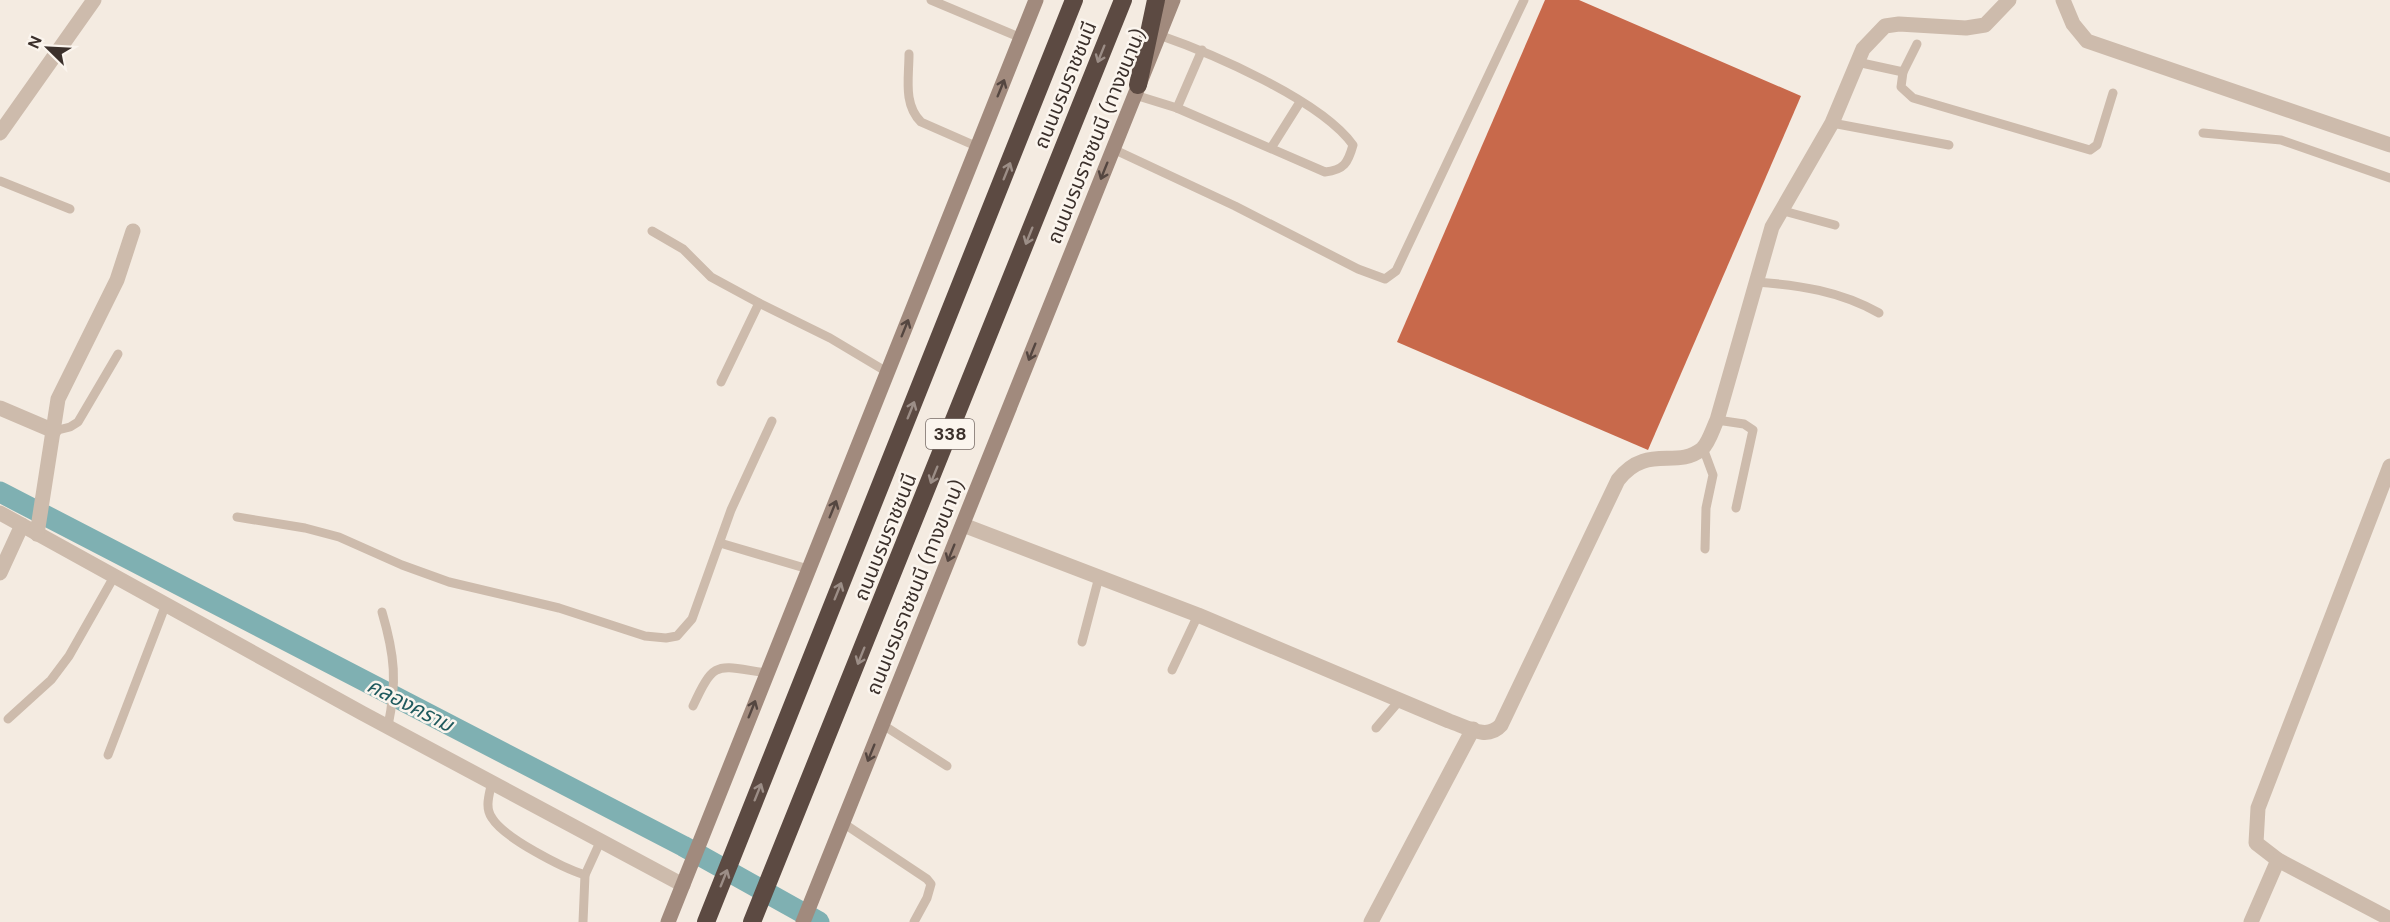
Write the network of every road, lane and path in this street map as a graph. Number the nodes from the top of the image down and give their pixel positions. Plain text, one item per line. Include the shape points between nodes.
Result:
1 (94, 0) edge
2 (931, 0) edge
3 (1036, 0) edge
4 (1123, 0) edge
5 (1156, 0) edge
6 (1173, 0) edge
7 (1524, 0) edge
8 (2009, 0) edge
9 (2063, 0) edge
10 (1073, 3) edge
11 (1159, 34) junction
12 (1021, 38) junction
13 (1917, 44) dead end
14 (1202, 50) junction
15 (909, 54) dead end
16 (1857, 62) junction
17 (1903, 72) junction
18 (1136, 90) junction
19 (2113, 93) dead end
20 (1300, 102) junction
21 (1177, 108) junction
22 (1832, 123) junction
23 (2204, 133) dead end
24 (0, 134) edge
25 (1949, 145) dead end
26 (2390, 145) edge
27 (978, 147) junction
28 (1271, 148) junction
29 (1113, 149) junction
30 (2390, 178) edge
31 (0, 181) edge
32 (70, 209) dead end
33 (1780, 210) junction
34 (1835, 225) dead end
35 (133, 231) dead end
36 (652, 231) dead end
37 (1756, 282) junction
38 (759, 303) junction
39 (1879, 313) dead end
40 (118, 354) dead end
41 (887, 372) junction
42 (721, 382) dead end
43 (0, 408) edge
44 (1717, 420) junction
45 (772, 421) dead end
46 (54, 431) junction
47 (1703, 448) junction
48 (2390, 466) edge
49 (1736, 507) dead end
50 (0, 513) edge
51 (237, 517) dead end
52 (22, 525) junction
53 (963, 525) junction
54 (38, 528) junction
55 (720, 543) junction
56 (1705, 549) dead end
57 (808, 569) junction
58 (0, 573) edge
59 (115, 575) junction
60 (1099, 577) junction
61 (166, 604) junction
62 (382, 612) dead end
63 (1198, 615) junction
64 (1082, 642) dead end
65 (1172, 670) dead end
66 (767, 673) junction
67 (1400, 700) junction
68 (693, 706) dead end
69 (8, 719) dead end
70 (389, 720) junction
71 (883, 725) junction
72 (1376, 728) dead end
73 (1473, 729) junction
74 (108, 755) dead end
75 (947, 766) dead end
76 (492, 781) junction
77 (843, 823) junction
78 (601, 840) junction
79 (2278, 860) junction
80 (585, 875) junction
81 (684, 881) junction
82 (708, 916) edge
83 (2390, 919) edge
84 (584, 922) edge
85 (668, 922) edge
86 (752, 922) edge
87 (803, 922) edge
88 (914, 922) edge
89 (1371, 922) edge
90 (2251, 922) edge

1 - 24 street
2 - 12 lane
3 - 12 main road
4 -> 86 highway, ถนนบรมราชชนนี / 338
5 - 18 highway
6 - 11 main road, ถนนบรมราชชนนี (ทางขนาน) / 338
7 - 29 lane via 1396,271 1385,279
8 - 16 street via 1995,17 1976,27 1885,26 1868,41
9 - 26 street via 2073,24 2087,41
82 -> 10 highway, ถนนบรมราชชนนี / 338
11 - 14 lane
11 - 18 main road, ถนนบรมราชชนนี (ทางขนาน) / 338
27 -> 12 main road
13 - 17 lane
14 - 20 lane
14 - 21 lane
15 - 27 lane via 908,105 914,115 921,122
16 - 17 lane
16 - 22 street
17 - 19 lane via 1901,87 1913,98 2090,150 2097,145
18 - 21 lane
18 - 29 main road, ถนนบรมราชชนนี (ทางขนาน) / 338
20 - 28 lane
20 - 28 lane via 1342,130 1353,145 1348,162 1340,170 1325,172
21 - 28 lane
22 - 25 lane
22 - 33 street
23 - 30 lane via 2281,140
41 -> 27 main road
29 -> 53 main road, ถนนบรมราชชนนี (ทางขนาน) / 338
31 - 32 lane
33 - 34 lane
33 - 37 street
35 - 46 street via 117,280 58,399
36 - 38 lane via 683,249 711,277
37 - 39 lane via 1821,290
37 - 44 street
38 - 41 lane via 831,338
38 - 42 lane
40 - 46 lane via 78,422
57 -> 41 main road
43 - 46 street
44 - 47 street
44 - 49 lane via 1744,424 1753,430
45 - 55 lane
46 - 54 street
47 - 56 lane via 1713,475 1706,508
47 - 73 street via 1688,455 1642,460 1628,466 1501,725 1486,734
48 - 79 street via 2258,808 2256,843
50 - 52 street
51 - 55 lane via 339,537 449,582 559,608 645,636 666,638 677,636 692,619
52 - 54 street
52 - 58 street
53 - 60 street
53 -> 71 main road, ถนนบรมราชชนนี (ทางขนาน) / 338
54 - 59 street
55 - 57 lane
57 - 66 main road
59 - 61 street
59 - 69 lane via 69,656 51,680
60 - 63 street
60 - 64 lane
61 - 70 street
61 - 74 lane
62 - 70 lane via 392,644 395,689
63 - 65 lane
63 - 67 street
66 - 68 lane via 716,669 707,676
81 -> 66 main road
67 - 72 lane
67 - 73 street
70 - 76 street
71 - 75 lane
71 -> 77 main road, ถนนบรมราชชนนี (ทางขนาน) / 338
73 - 89 street
76 - 78 street
76 - 80 lane via 487,805 492,818 548,859
77 - 87 main road, ถนนบรมราชชนนี (ทางขนาน) / 338
77 - 88 lane via 931,884
78 - 80 lane
78 - 81 street
79 - 83 street
79 - 90 street
80 - 84 lane
81 - 85 main road

